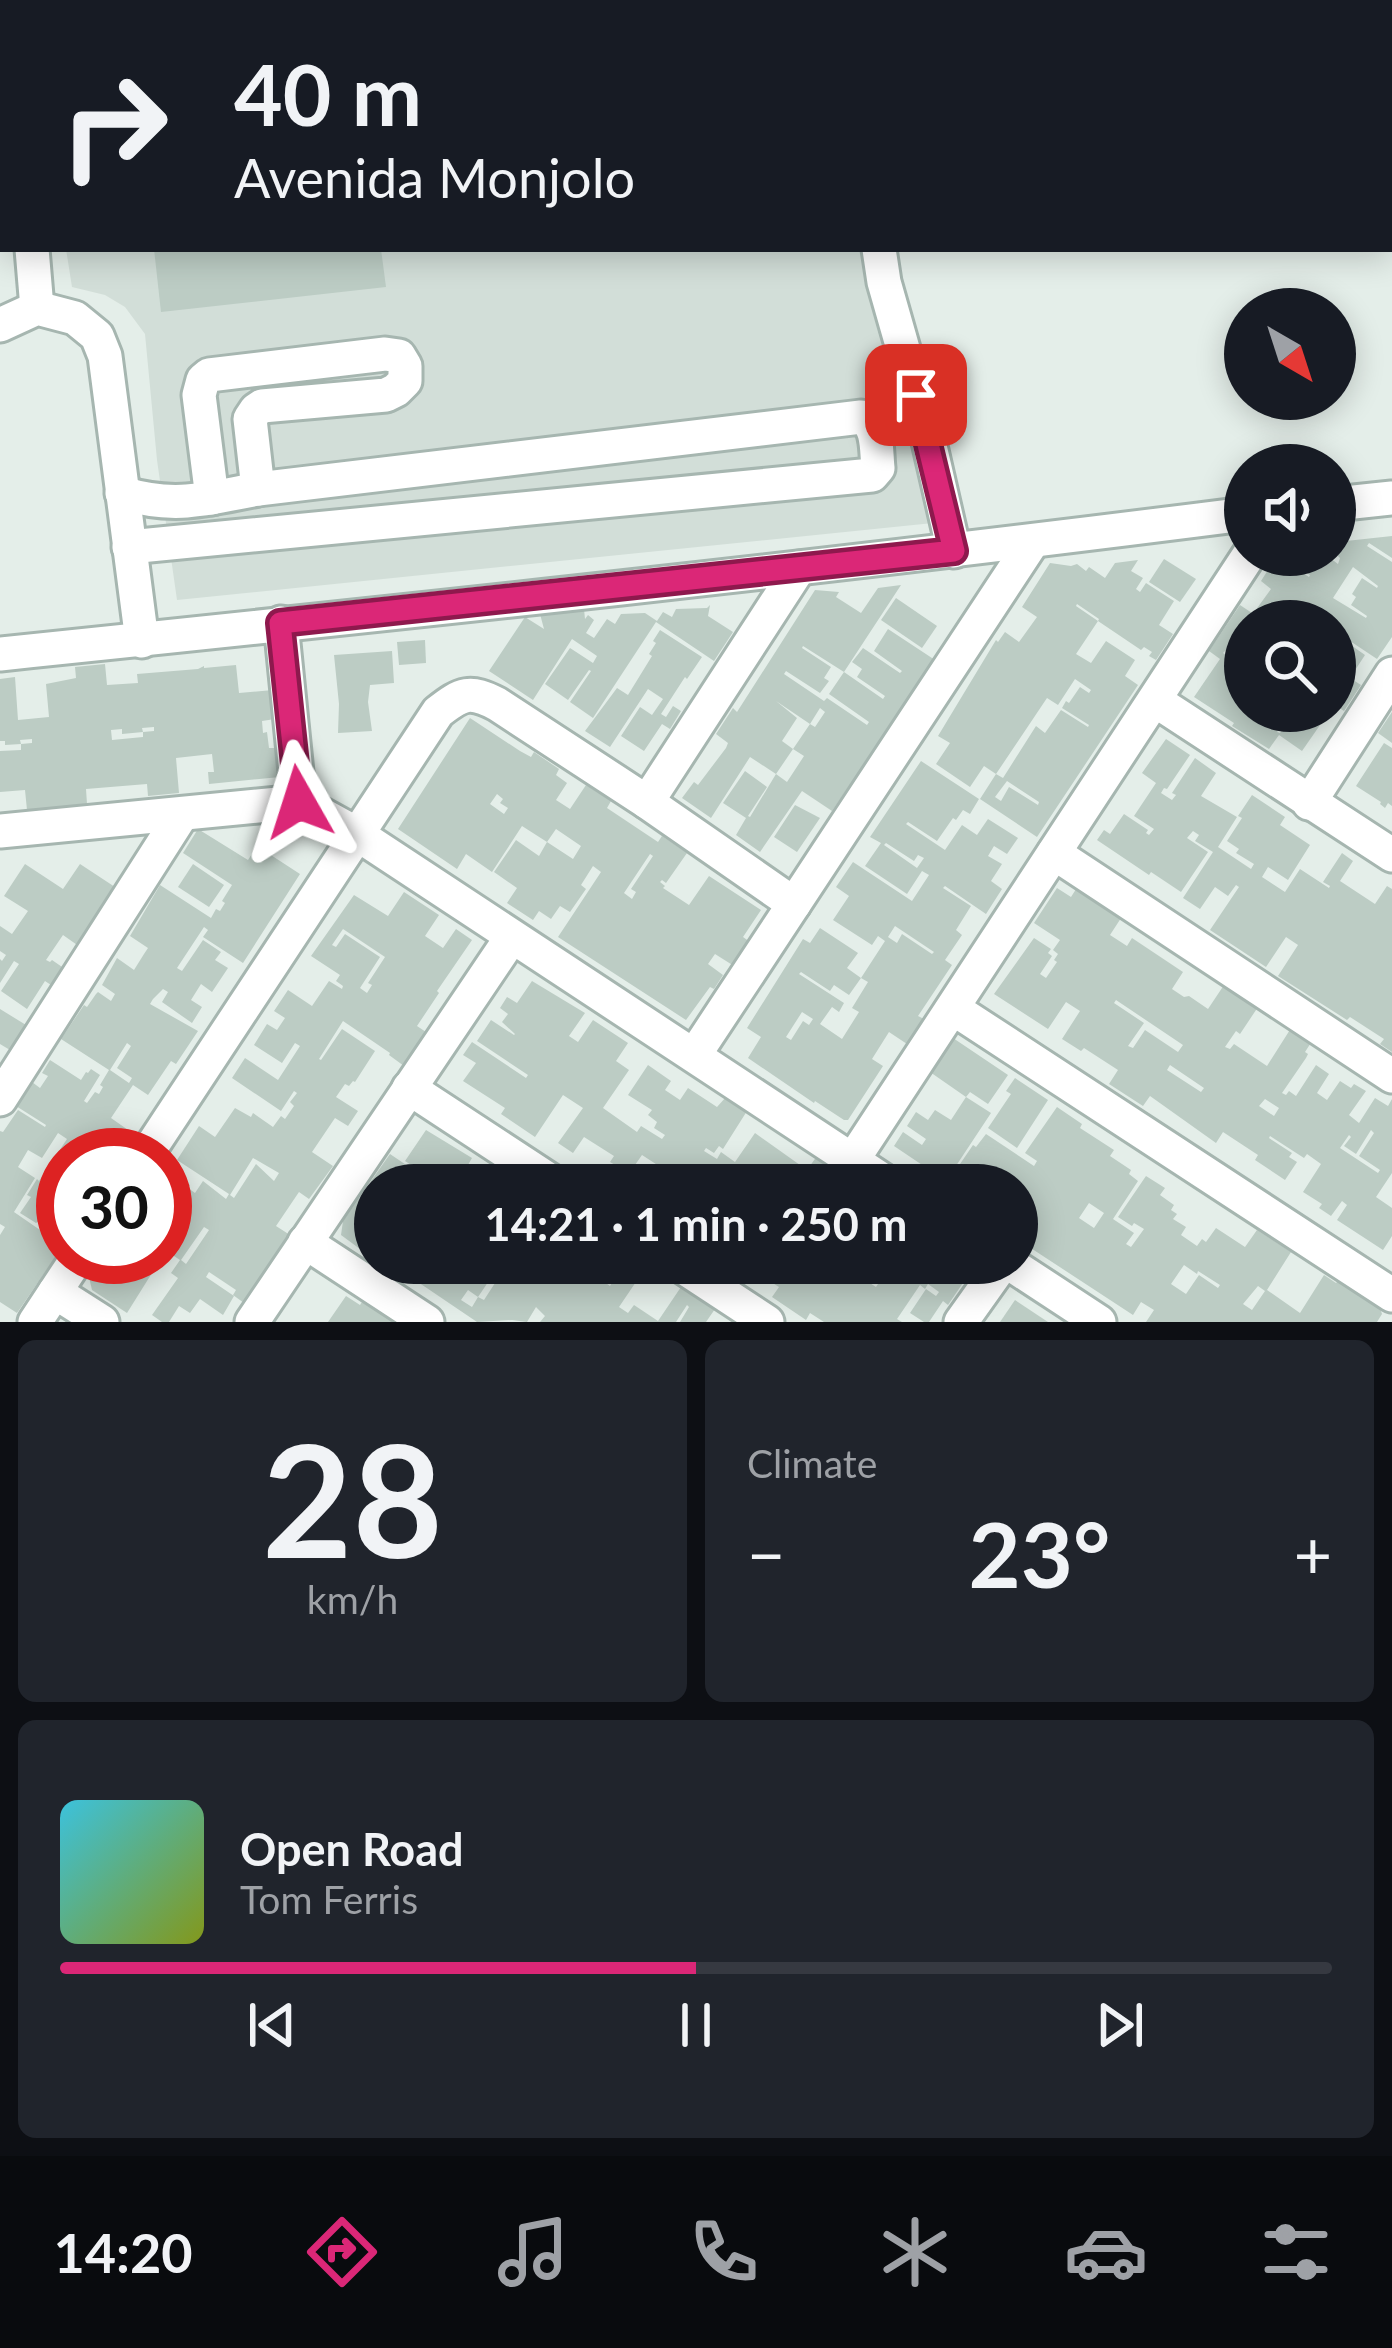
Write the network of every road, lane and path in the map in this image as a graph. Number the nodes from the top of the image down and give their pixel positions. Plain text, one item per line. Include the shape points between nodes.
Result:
1 (32, 252) edge
2 (879, 252) edge
3 (37, 308) junction
4 (0, 326) edge
5 (345, 479) junction
6 (258, 489) junction
7 (122, 493) junction
8 (1392, 497) edge
9 (212, 498) junction
10 (1356, 501) edge
11 (1224, 517) edge
12 (351, 527) junction
13 (1033, 541) junction
14 (129, 547) junction
15 (954, 551) junction
16 (799, 568) junction
17 (1236, 576) edge
18 (280, 623) junction
19 (142, 641) junction
20 (2, 643) edge
21 (1392, 674) edge
22 (1156, 701) junction
23 (299, 802) junction
24 (647, 802) junction
25 (1309, 803) junction
26 (182, 814) junction
27 (10, 831) edge
28 (357, 834) junction
29 (1054, 853) junction
30 (1392, 855) edge
31 (0, 862) edge
32 (794, 904) junction
33 (511, 938) junction
34 (954, 1010) junction
35 (695, 1054) junction
36 (1392, 1076) edge
37 (409, 1088) junction
38 (0, 1099) edge
39 (164, 1128) edge
40 (852, 1161) junction
41 (525, 1164) edge
42 (857, 1164) edge
43 (305, 1242) junction
44 (1038, 1283) edge
45 (60, 1284) edge
46 (709, 1284) edge
47 (990, 1284) edge
48 (55, 1292) junction
49 (1392, 1295) edge
50 (35, 1322) edge
51 (102, 1322) edge
52 (252, 1322) edge
53 (428, 1322) edge
54 (767, 1322) edge
55 (961, 1322) edge
56 (1100, 1322) edge

1 - 3 street
2 - 15 street
3 - 4 street
3 - 7 street via 75,318 97,336
5 - 6 street
5 - 12 street
5 - 12 street via 861,417 873,427 872,475
6 - 9 street
6 - 9 street via 250,419 256,410 386,394 405,381 399,356 209,375 199,395
7 - 9 street via 174,504
7 - 14 street
8 - 10 street
11 - 13 street
12 - 14 street
13 - 15 street
13 - 32 street
14 - 19 street
15 - 16 street
16 - 18 street
16 - 24 street
17 - 22 street
18 - 19 street
18 - 23 street
19 - 20 street
21 - 25 street
22 - 25 street
22 - 29 street
23 - 26 street
23 - 28 street
24 - 28 street via 497,704 467,694 438,712
24 - 32 street
25 - 30 street
26 - 27 street
26 - 38 street
27 - 31 street
28 - 33 street
28 - 39 street
29 - 34 street
29 - 36 street
32 - 35 street
33 - 35 street
33 - 37 street
34 - 40 street
34 - 49 street
35 - 40 street
37 - 41 street
37 - 43 street
40 - 42 street
43 - 52 street
43 - 53 street
44 - 56 street
45 - 48 street
46 - 54 street
47 - 55 street
48 - 50 street
48 - 51 street

